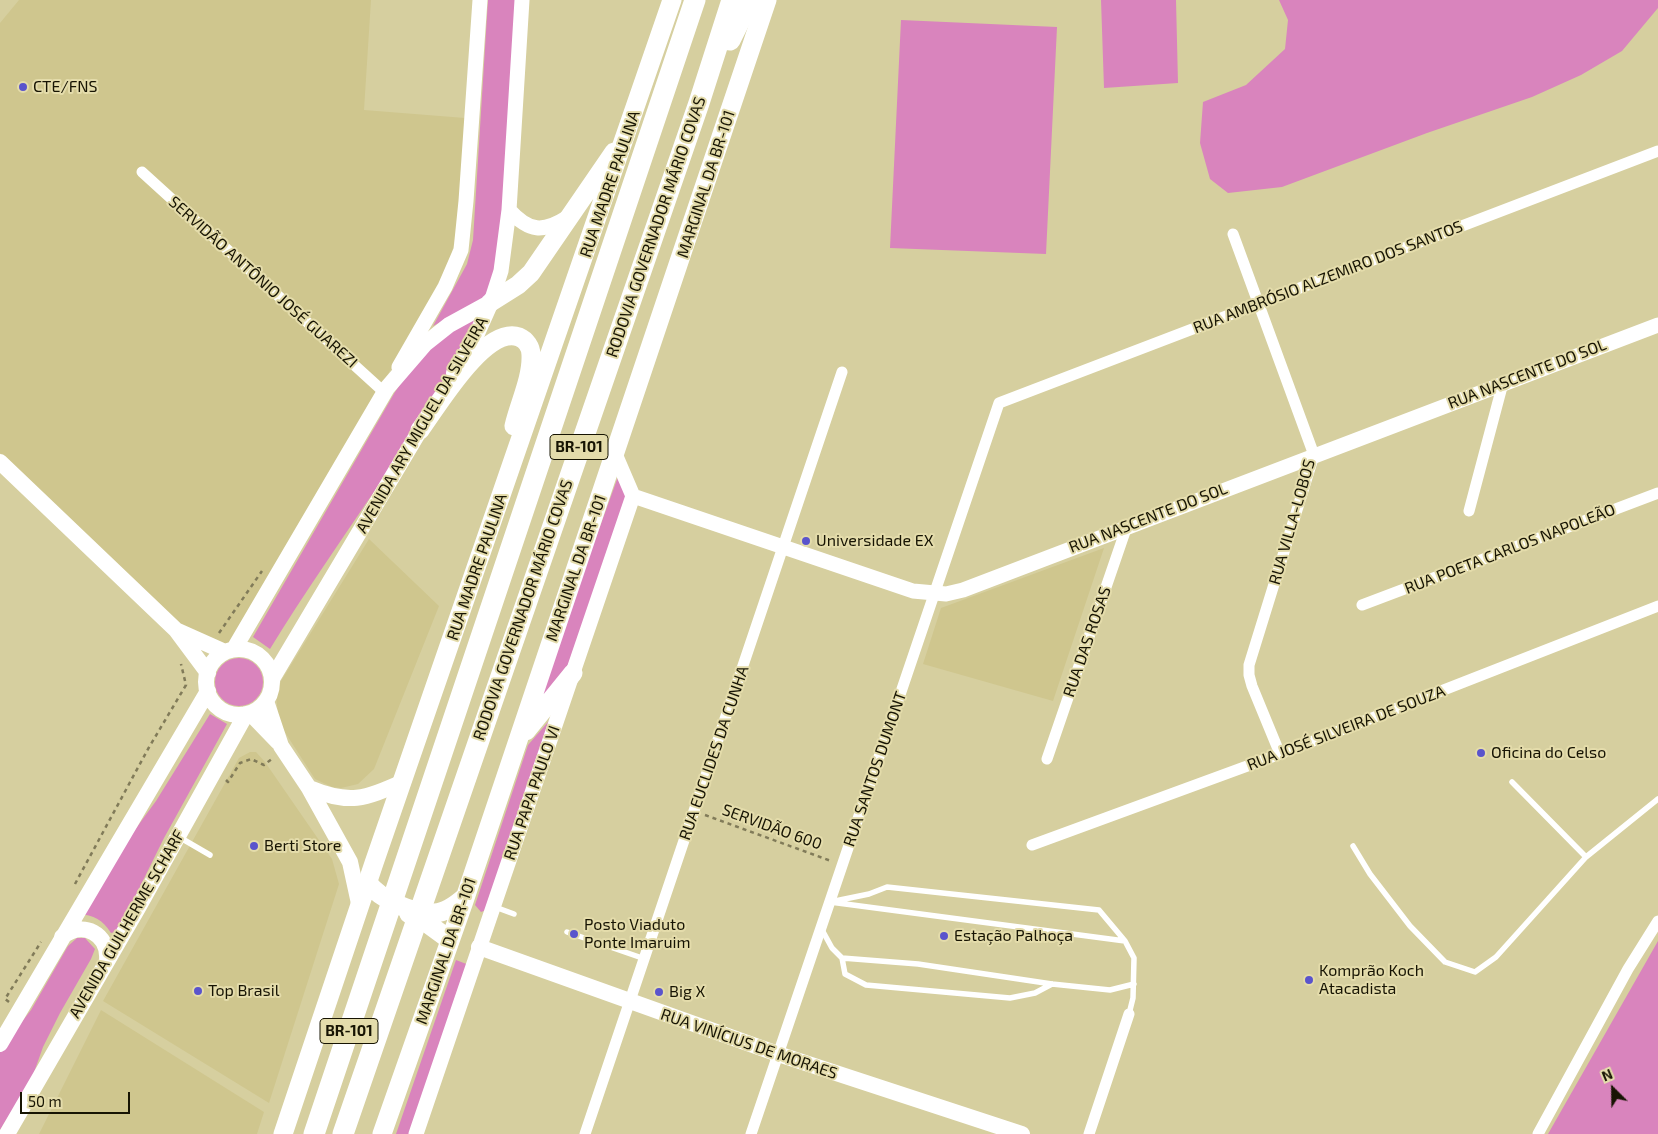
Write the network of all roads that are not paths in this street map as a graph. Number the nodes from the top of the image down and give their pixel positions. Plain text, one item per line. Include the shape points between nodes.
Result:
1 (480, 0) edge
2 (522, 0) edge
3 (672, 0) edge
4 (680, 0) edge
5 (695, 0) edge
6 (732, 0) edge
7 (750, 0) edge
8 (767, 0) edge
9 (699, 103) junction
10 (656, 119) junction
11 (630, 126) junction
12 (1658, 151) edge
13 (142, 172) dead end
14 (509, 210) junction
15 (573, 214) junction
16 (1233, 234) dead end
17 (491, 302) junction
18 (1259, 303) junction
19 (1657, 327) edge
20 (842, 372) dead end
21 (1503, 383) junction
22 (386, 390) junction
23 (999, 403) joint
24 (420, 430) junction
25 (615, 454) junction
26 (1314, 455) junction
27 (0, 462) edge
28 (504, 491) junction
29 (1658, 493) edge
30 (633, 496) junction
31 (1469, 511) dead end
32 (1127, 526) junction
33 (783, 548) junction
34 (934, 594) junction
35 (1362, 605) dead end
36 (1658, 606) edge
37 (176, 630) junction
38 (229, 651) junction
39 (208, 673) junction
40 (572, 673) junction
41 (272, 679) junction
42 (208, 692) junction
43 (266, 701) junction
44 (248, 713) junction
45 (518, 741) junction
46 (281, 746) junction
47 (1280, 754) junction
48 (1046, 759) dead end
49 (403, 782) junction
50 (1512, 782) dead end
51 (309, 788) junction
52 (1658, 799) edge
53 (177, 836) junction
54 (1032, 844) dead end
55 (1353, 846) dead end
56 (210, 855) dead end
57 (1586, 857) junction
58 (368, 883) junction
59 (465, 897) junction
60 (830, 902) junction
61 (493, 906) junction
62 (360, 908) junction
63 (514, 914) dead end
64 (1658, 922) edge
65 (821, 928) junction
66 (568, 932) dead end
67 (54, 936) junction
68 (450, 940) junction
69 (1125, 941) junction
70 (479, 948) junction
71 (842, 958) junction
72 (645, 959) junction
73 (107, 960) junction
74 (1052, 984) junction
75 (1134, 984) junction
76 (629, 1002) junction
77 (1129, 1014) joint
78 (0, 1044) edge
79 (778, 1054) junction
80 (7, 1134) edge
81 (283, 1134) edge
82 (314, 1134) edge
83 (343, 1134) edge
84 (382, 1134) edge
85 (416, 1134) edge
86 (585, 1134) edge
87 (751, 1134) edge
88 (1022, 1134) edge
89 (1089, 1134) edge
90 (1538, 1134) edge

1 - 22 street via 461,250 445,287
2 - 14 street, AVENIDA ARY MIGUEL DA SILVEIRA
3 - 11 main road, RUA MADRE PAULINA
4 - 10 highway
5 - 10 highway, RODOVIA GOVERNADOR MÁRIO COVAS / BR-101
6 - 9 highway, RODOVIA GOVERNADOR MÁRIO COVAS / BR-101
7 - 9 highway
8 - 25 main road, MARGINAL DA BR-101
9 - 83 highway, RODOVIA GOVERNADOR MÁRIO COVAS / BR-101
10 - 82 highway, RODOVIA GOVERNADOR MÁRIO COVAS / BR-101
11 - 15 main road
11 - 28 main road, RUA MADRE PAULINA
12 - 18 street, RUA AMBRÓSIO ALZEMIRO DOS SANTOS
13 - 22 street, SERVIDÃO ANTÔNIO JOSÉ GUAREZI
14 - 15 street via 524,224 537,228 557,224
14 - 17 street, AVENIDA ARY MIGUEL DA SILVEIRA via 501,271
15 - 17 main road via 531,273
16 - 18 street, RUA VILLA-LOBOS
17 - 22 main road via 449,325 425,344
17 - 24 main road, AVENIDA ARY MIGUEL DA SILVEIRA via 475,338
18 - 23 street, RUA AMBRÓSIO ALZEMIRO DOS SANTOS
18 - 26 street, RUA VILLA-LOBOS
19 - 21 street, RUA NASCENTE DO SOL
20 - 33 street, RUA EUCLIDES DA CUNHA
21 - 26 street, RUA NASCENTE DO SOL
21 - 31 street
22 - 38 main road via 277,578
23 - 34 street, RUA SANTOS DUMONT
24 - 28 main road via 484,348 510,335 520,338 529,346 531,366 503,473
24 - 41 main road, AVENIDA ARY MIGUEL DA SILVEIRA
25 - 30 street
25 - 45 main road, MARGINAL DA BR-101
26 - 32 street, RUA NASCENTE DO SOL
26 - 47 street, RUA VILLA-LOBOS via 1249,665 1252,686
27 - 37 main road
28 - 49 main road, RUA MADRE PAULINA
29 - 35 street, RUA POETA CARLOS NAPOLEÃO
30 - 33 street, RUA NASCENTE DO SOL
30 - 40 street, RUA PAPA PAULO VI
32 - 34 street, RUA NASCENTE DO SOL via 963,590
32 - 48 street, RUA DAS ROSAS
33 - 34 street, RUA NASCENTE DO SOL via 913,591
33 - 72 street, RUA EUCLIDES DA CUNHA
34 - 60 street, RUA SANTOS DUMONT
36 - 47 street, RUA JOSÉ SILVEIRA DE SOUZA
37 - 38 main road
37 - 39 main road
38 - 39 main road via 217,657
38 - 41 main road via 245,649 255,653 270,669
39 - 42 main road
40 - 45 main road
40 - 61 street, RUA PAPA PAULO VI
41 - 43 main road
42 - 44 main road via 218,707 236,714
42 - 67 main road
43 - 44 main road
43 - 46 main road
44 - 46 main road
44 - 53 main road, AVENIDA GUILHERME SCHARF
45 - 59 main road, MARGINAL DA BR-101
46 - 51 main road
47 - 54 street, RUA JOSÉ SILVEIRA DE SOUZA
49 - 51 main road via 348,799
49 - 58 main road, RUA MADRE PAULINA
50 - 57 lane
51 - 62 main road via 350,862
52 - 57 lane
53 - 56 lane
53 - 73 main road, AVENIDA GUILHERME SCHARF
55 - 57 lane via 1370,874 1445,962 1475,972 1496,957
58 - 59 main road via 400,906 434,913 444,911
58 - 62 main road, RUA MADRE PAULINA
59 - 68 main road, MARGINAL DA BR-101
60 - 65 street, RUA SANTOS DUMONT
60 - 69 lane
60 - 69 lane via 886,887 1099,910
61 - 63 lane
61 - 70 street, RUA PAPA PAULO VI
62 - 68 main road via 370,905 398,910 424,921
62 - 81 main road, RUA MADRE PAULINA
64 - 90 street via 1628,969
65 - 71 lane
65 - 79 street, RUA SANTOS DUMONT
66 - 72 lane
67 - 73 main road via 74,930 94,931 104,940
67 - 78 main road via 21,1010
68 - 84 main road, MARGINAL DA BR-101
69 - 75 lane via 1134,958
70 - 76 main road, RUA VINÍCIUS DE MORAES
70 - 85 street, RUA PAPA PAULO VI
71 - 74 lane via 918,964
71 - 74 lane via 845,974 866,985 1010,998 1035,993
72 - 76 street, RUA EUCLIDES DA CUNHA
73 - 80 main road, AVENIDA GUILHERME SCHARF
74 - 75 lane via 1110,990
75 - 77 lane
76 - 79 main road, RUA VINÍCIUS DE MORAES
76 - 86 street, RUA EUCLIDES DA CUNHA
77 - 89 street
79 - 87 street, RUA SANTOS DUMONT
79 - 88 main road, RUA VINÍCIUS DE MORAES

